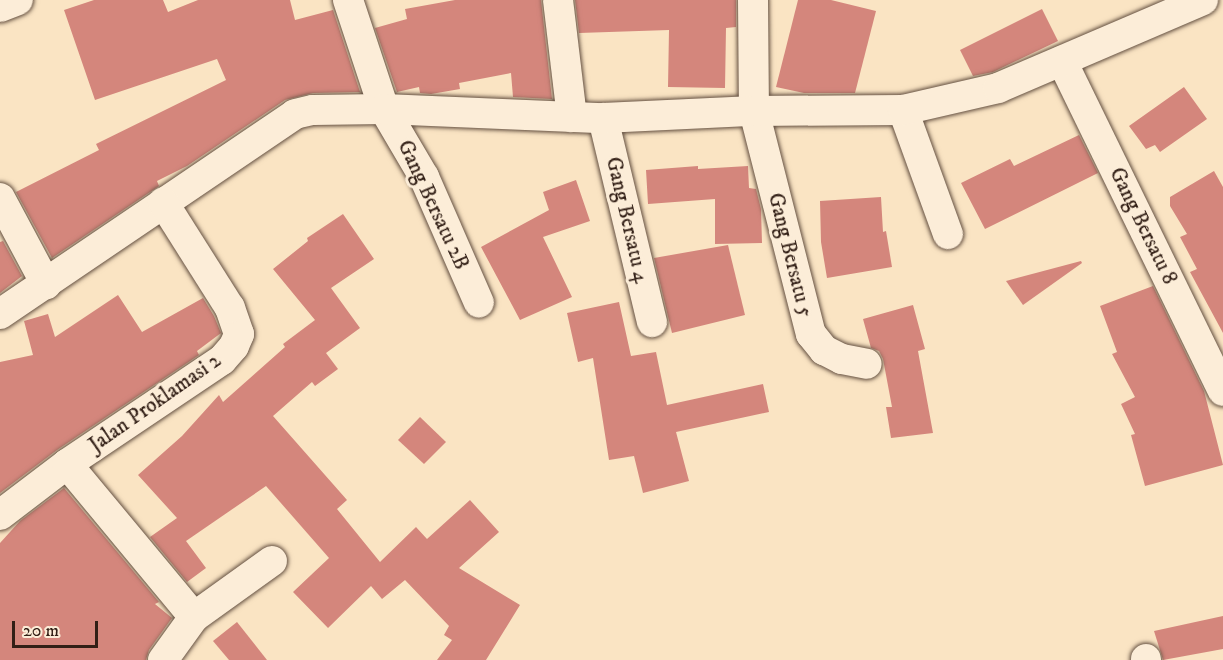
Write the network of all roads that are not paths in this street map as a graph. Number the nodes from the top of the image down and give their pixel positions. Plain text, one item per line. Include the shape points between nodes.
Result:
1 (18, 0) edge
2 (348, 0) edge
3 (558, 0) edge
4 (753, 0) edge
5 (1203, 0) edge
6 (0, 7) edge
7 (1062, 61) junction
8 (384, 109) junction
9 (903, 110) junction
10 (754, 111) junction
11 (572, 117) junction
12 (603, 118) junction
13 (0, 198) edge
14 (163, 202) junction
15 (948, 234) dead end
16 (46, 284) junction
17 (479, 303) dead end
18 (0, 314) edge
19 (652, 322) dead end
20 (867, 364) dead end
21 (1223, 391) edge
22 (67, 464) junction
23 (0, 515) edge
24 (272, 561) dead end
25 (194, 617) junction
26 (163, 660) edge

1 - 6 street
2 - 8 street, Gang Bersatu 2B
3 - 11 street
4 - 10 street, Gang Bersatu 5
5 - 7 street
7 - 9 street via 998,88
7 - 21 street, Gang Bersatu 8
8 - 11 street
8 - 14 street via 295,114
8 - 17 street, Gang Bersatu 2B via 424,177
9 - 10 street
9 - 15 street
10 - 12 street
10 - 20 street, Gang Bersatu 5 via 811,334 824,350
11 - 12 street
12 - 19 street, Gang Bersatu 4
13 - 16 street
14 - 16 street
14 - 22 street, Jalan Proklamasi 2 via 230,308 238,334 234,346 222,360
16 - 18 street
22 - 23 street, Jalan Proklamasi 2
22 - 25 street
24 - 25 street
25 - 26 street

